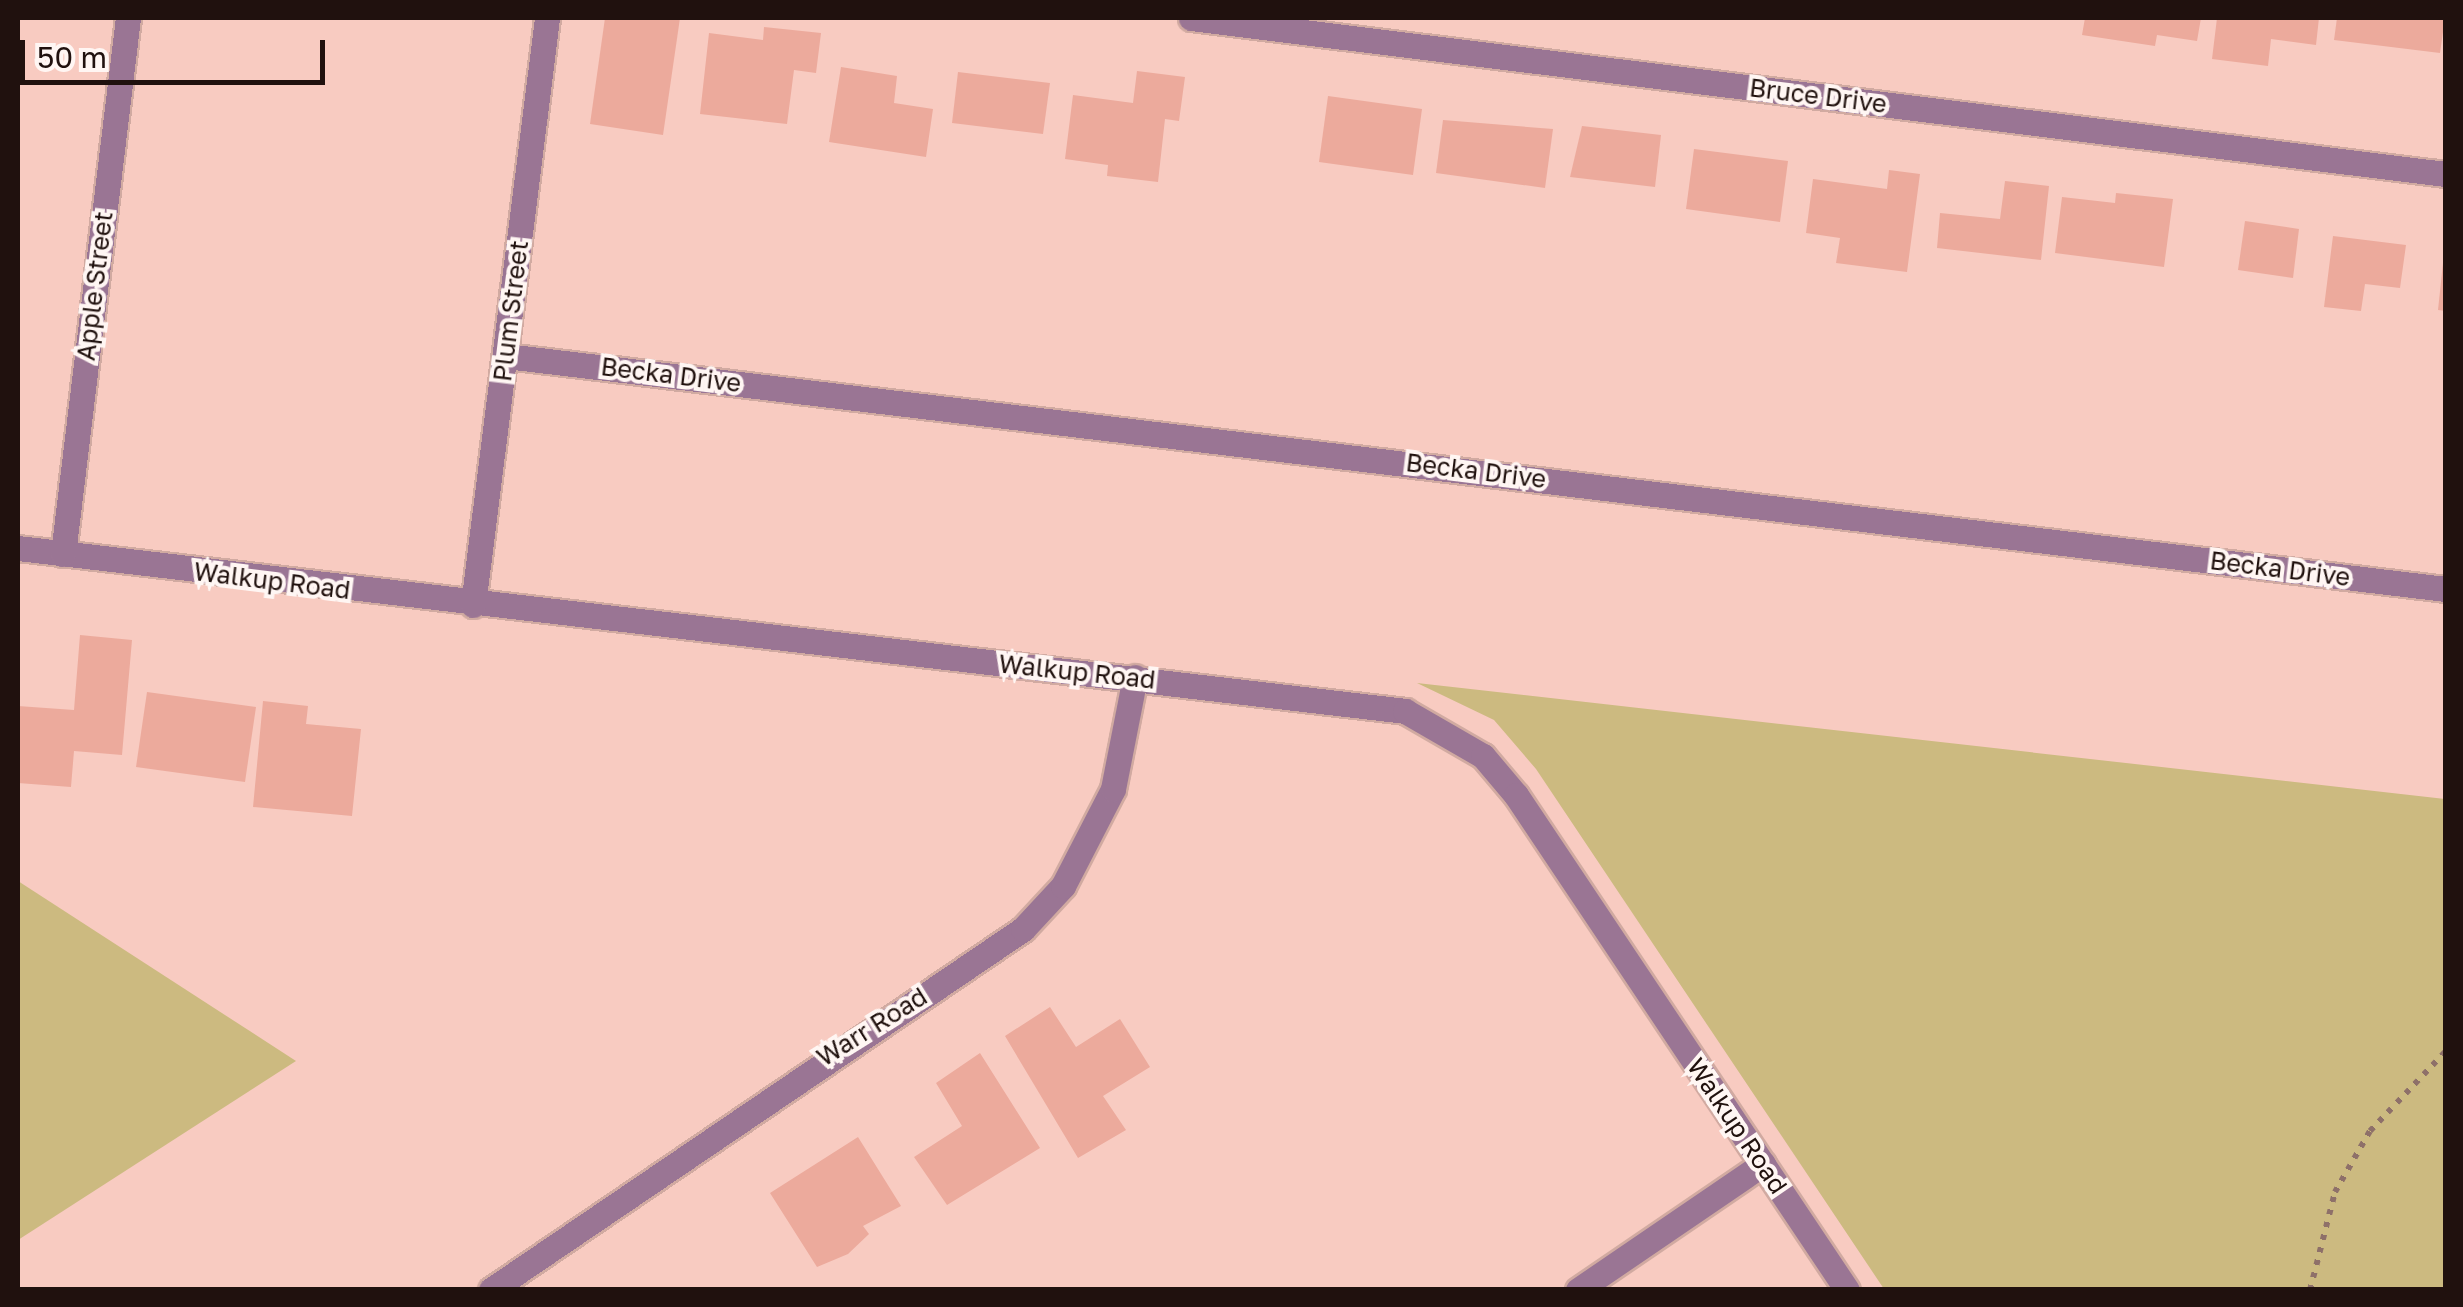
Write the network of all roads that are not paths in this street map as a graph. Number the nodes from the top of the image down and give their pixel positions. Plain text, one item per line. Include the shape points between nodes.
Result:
1 (128, 18) edge
2 (546, 18) edge
3 (1192, 18) edge
4 (2446, 174) edge
5 (506, 356) junction
6 (18, 548) edge
7 (63, 554) junction
8 (2446, 589) edge
9 (473, 605) junction
10 (1135, 678) junction
11 (1763, 1164) junction
12 (491, 1290) edge
13 (1578, 1290) edge
14 (1847, 1290) edge

1 - 7 street, Apple Street
2 - 5 street, Plum Street
3 - 4 street, Bruce Drive
5 - 8 street, Becka Drive
5 - 9 street, Plum Street
6 - 7 street, Walkup Road
7 - 9 street, Walkup Road
9 - 10 street, Walkup Road
10 - 11 street, Walkup Road via 1405,710 1482,756
10 - 12 street, Warr Road via 1113,790 1063,886 1023,929
11 - 13 street
11 - 14 street, Walkup Road

